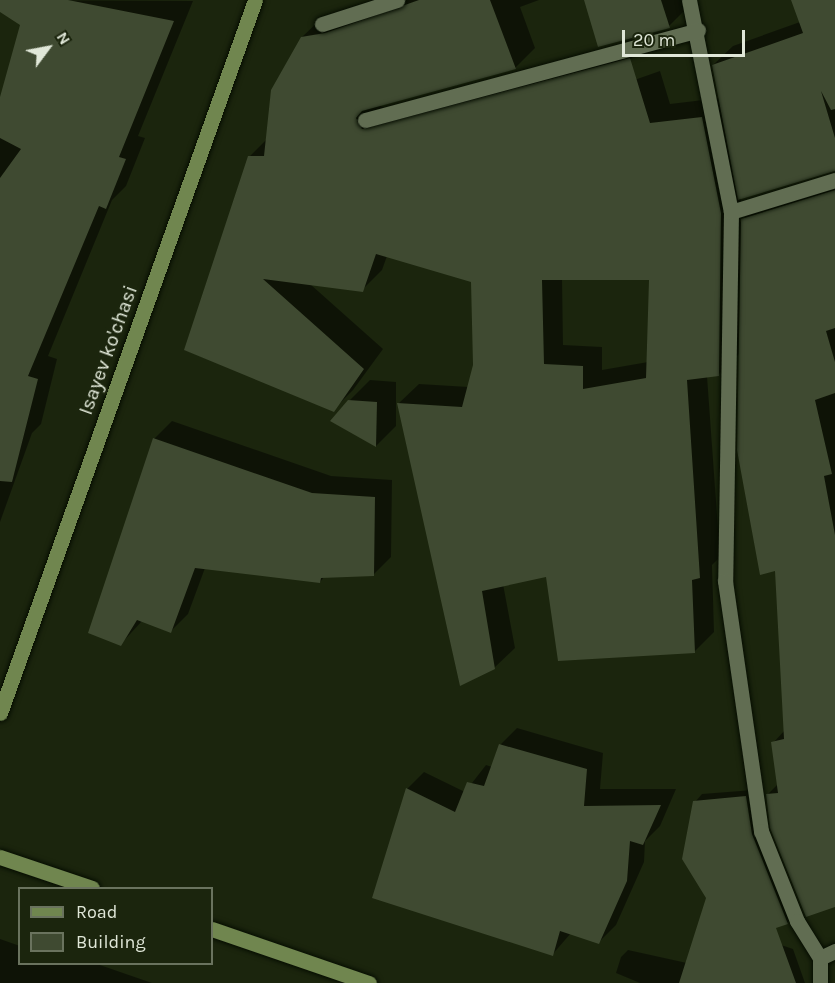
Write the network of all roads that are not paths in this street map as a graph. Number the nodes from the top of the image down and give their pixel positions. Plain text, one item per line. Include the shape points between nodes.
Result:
1 (255, 0) edge
2 (397, 0) edge
3 (689, 0) edge
4 (322, 24) dead end
5 (698, 30) junction
6 (365, 120) dead end
7 (835, 180) edge
8 (730, 212) junction
9 (0, 713) edge
10 (0, 857) edge
11 (89, 887) edge
12 (213, 929) edge
13 (835, 951) edge
14 (820, 958) junction
15 (369, 983) edge
16 (820, 983) edge

1 - 9 main road, Isayev ko'chasi
2 - 4 lane
3 - 5 lane
5 - 6 lane
5 - 8 lane
7 - 8 lane
8 - 14 lane via 725,581 761,831 797,921
10 - 11 main road
12 - 15 main road
13 - 14 lane
14 - 16 lane

